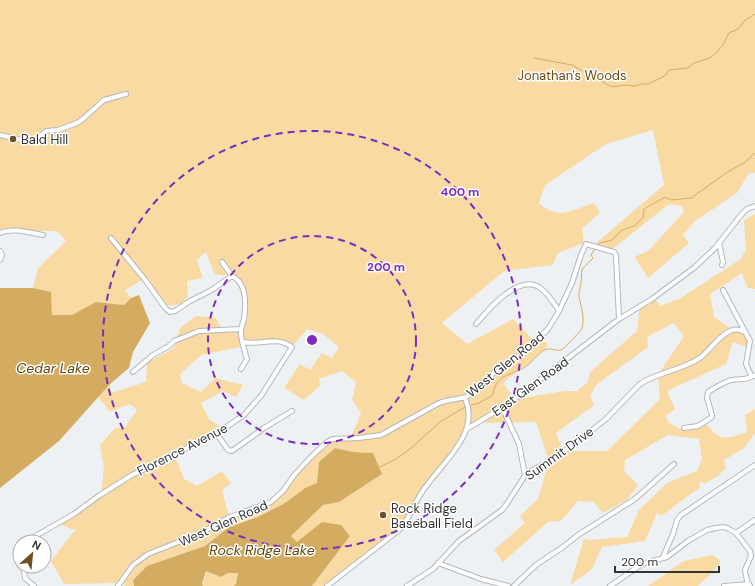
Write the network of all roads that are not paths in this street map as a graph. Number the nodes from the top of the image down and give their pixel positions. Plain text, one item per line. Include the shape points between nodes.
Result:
1 (126, 94) dead end
2 (0, 135) edge
3 (755, 206) edge
4 (0, 233) edge
5 (43, 235) dead end
6 (111, 238) dead end
7 (719, 243) junction
8 (0, 251) edge
9 (0, 260) edge
10 (222, 262) dead end
11 (722, 265) dead end
12 (232, 276) junction
13 (723, 290) dead end
14 (559, 311) junction
15 (620, 319) junction
16 (476, 324) dead end
17 (241, 329) junction
18 (744, 332) junction
19 (243, 342) junction
20 (241, 369) dead end
21 (133, 372) dead end
22 (754, 376) edge
23 (465, 398) junction
24 (502, 407) junction
25 (292, 410) dead end
26 (684, 428) dead end
27 (467, 429) junction
28 (217, 434) junction
29 (674, 464) dead end
30 (755, 465) edge
31 (525, 475) junction
32 (755, 520) edge
33 (736, 533) junction
34 (39, 534) edge
35 (663, 558) junction
36 (438, 563) junction
37 (24, 574) edge
38 (29, 583) junction
39 (749, 585) edge
40 (24, 586) edge
41 (34, 586) edge
42 (118, 586) edge
43 (327, 586) edge
44 (407, 586) edge
45 (508, 586) edge
46 (514, 586) edge
47 (610, 586) edge
48 (724, 586) edge

1 - 2 street via 104,100 83,120 58,130 46,131 34,141
3 - 7 street, East Glen Road via 741,215
4 - 5 street via 20,231
6 - 12 street via 170,312
7 - 11 street
7 - 15 street, East Glen Road via 695,267
8 - 9 street
10 - 12 street
12 - 17 street via 240,282 244,292 244,318
13 - 18 street
14 - 15 street, West Glen Road via 586,244 614,252 616,255
14 - 16 street via 539,287 533,284 526,285 506,292
14 - 23 street, West Glen Road via 548,329 531,346 500,367
15 - 24 street, East Glen Road
17 - 19 street
17 - 21 street via 199,331 174,341
18 - 22 street via 750,341 746,364
18 - 31 street, Summit Drive via 735,328 719,339 700,358 646,380 606,419 577,442
19 - 20 street via 247,359
19 - 28 street, Florence Avenue via 279,341 292,347 253,407
22 - 26 street via 744,380 727,381 708,392 712,417 698,426
23 - 27 street via 469,408
23 - 42 street, West Glen Road via 438,403 381,435 327,442 294,474 272,502 230,517 199,534 152,552 133,565
24 - 27 street, East Glen Road
24 - 31 street via 519,444
25 - 28 street via 232,451 228,450
27 - 43 street via 457,448 421,493 406,524
28 - 34 street, Florence Avenue via 132,475
29 - 46 street via 635,498 536,565
30 - 35 street via 681,515
31 - 36 street, Summit Drive via 502,510 459,541
32 - 33 street
33 - 35 street via 727,528 712,529
33 - 39 street via 750,551 751,556 745,570
35 - 47 street via 641,565
36 - 44 street, Summit Drive
36 - 45 street
37 - 38 street
38 - 40 street
38 - 41 street
39 - 48 street

